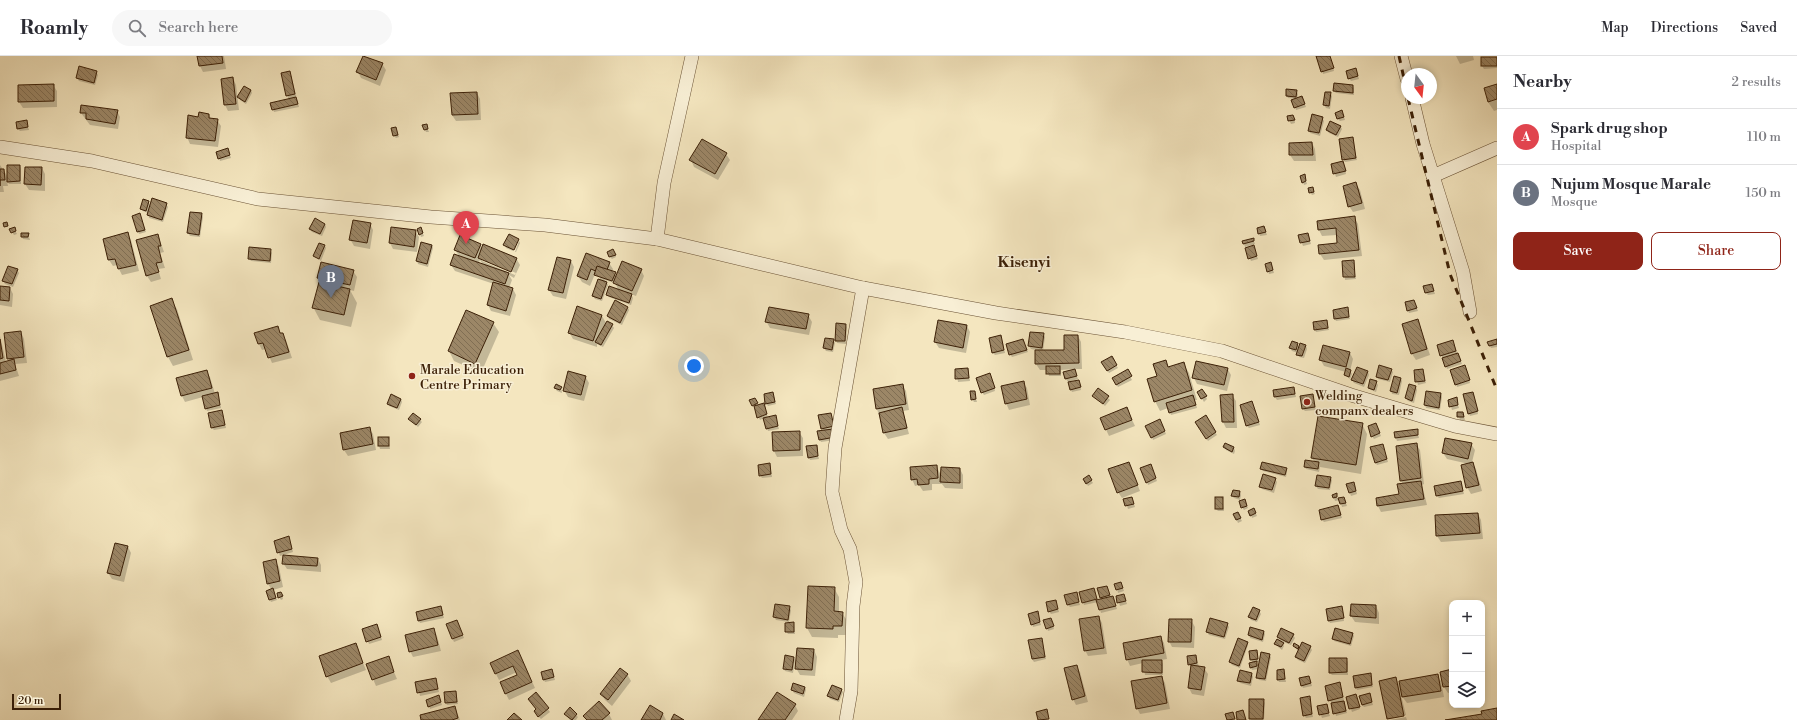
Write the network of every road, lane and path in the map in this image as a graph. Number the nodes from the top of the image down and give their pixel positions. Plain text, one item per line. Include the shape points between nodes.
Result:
1 (692, 56) edge
2 (1401, 56) edge
3 (1404, 68) edge
4 (1413, 104) edge
5 (0, 147) edge
6 (1497, 148) edge
7 (1433, 176) junction
8 (657, 239) junction
9 (862, 288) junction
10 (1470, 312) dead end
11 (1497, 434) edge
12 (846, 720) edge

1 - 8 street via 664,183
2 - 3 street
4 - 7 street
5 - 8 street via 92,161 258,199
6 - 7 street
7 - 10 street via 1463,272
8 - 9 street
9 - 11 street via 1222,351 1358,397 1455,426
9 - 12 street via 835,448 832,492 841,530 850,548 856,582 851,691

